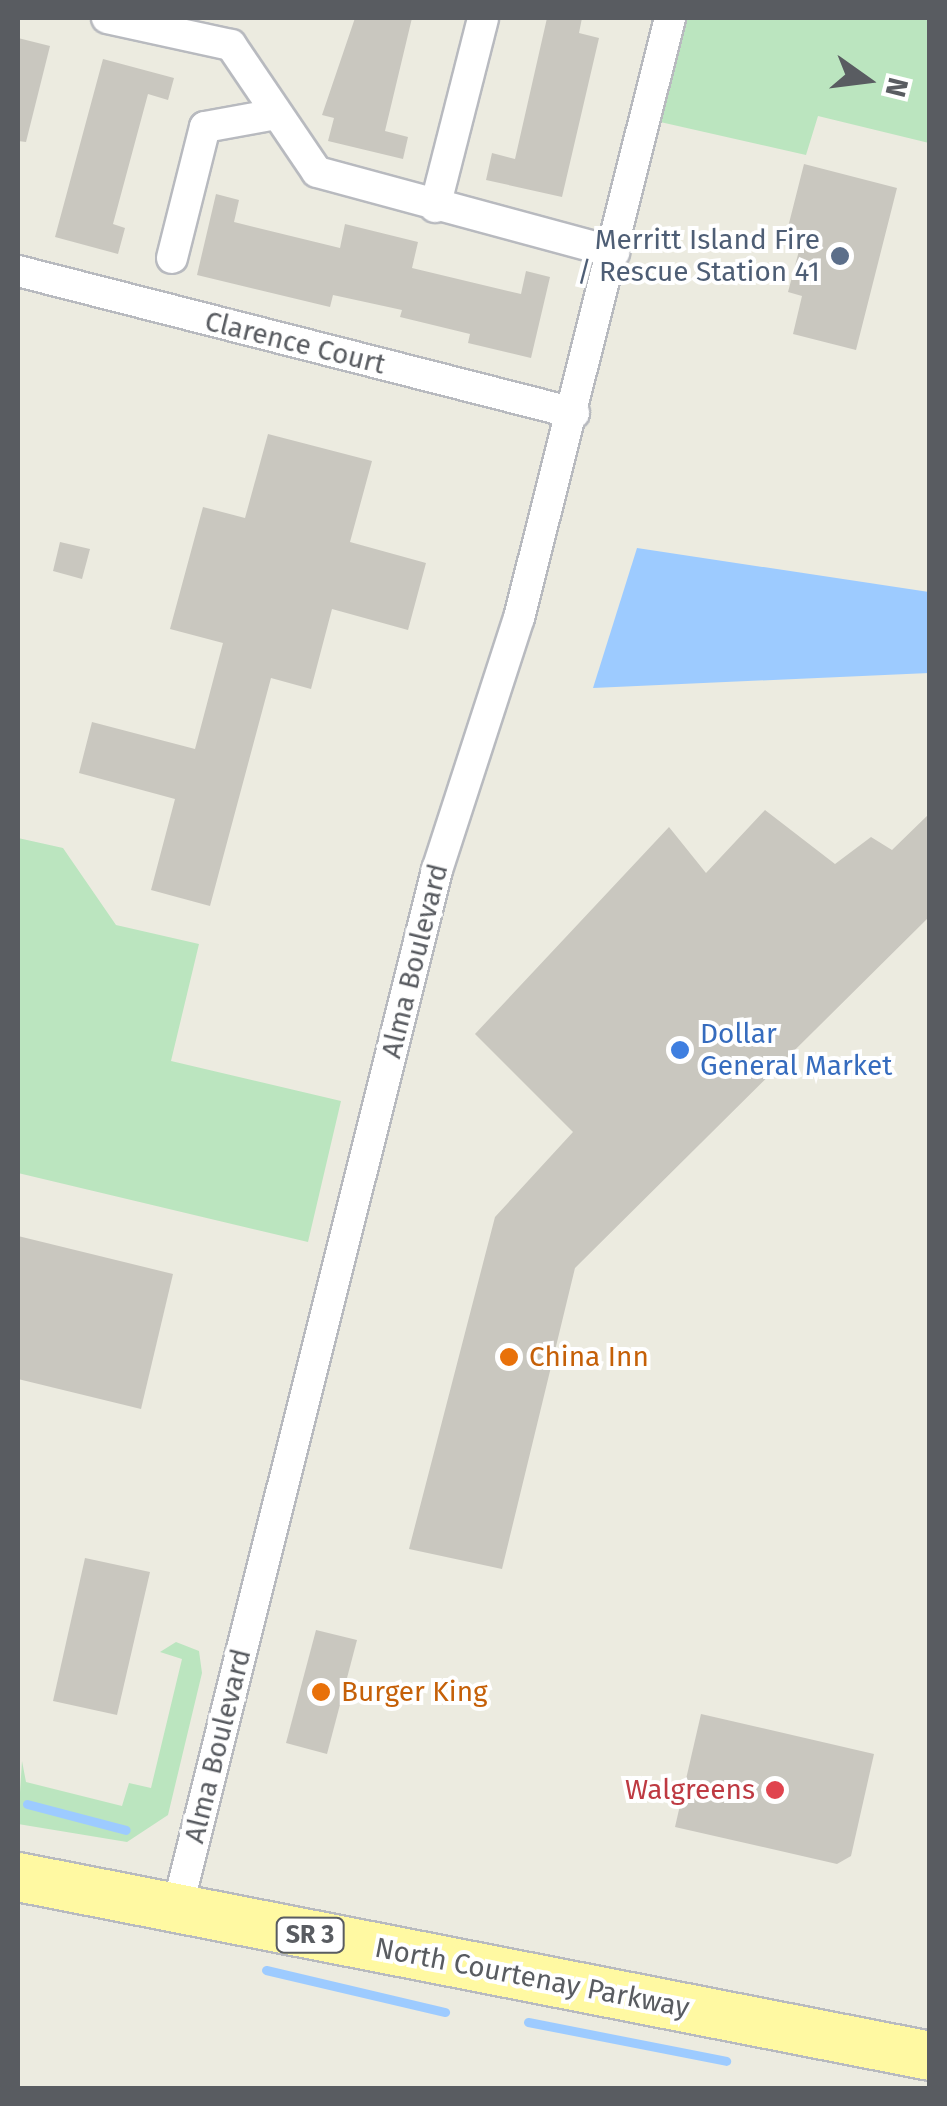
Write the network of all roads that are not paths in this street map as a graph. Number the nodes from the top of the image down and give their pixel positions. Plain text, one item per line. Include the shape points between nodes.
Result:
1 (107, 18) edge
2 (483, 18) edge
3 (670, 18) edge
4 (271, 116) junction
5 (435, 207) junction
6 (614, 252) junction
7 (172, 258) dead end
8 (18, 271) edge
9 (574, 413) junction
10 (18, 1877) edge
11 (177, 1909) junction
12 (930, 2056) edge

1 - 4 street via 231,45
2 - 5 street
3 - 6 street, Alma Boulevard
4 - 5 street via 318,172
4 - 7 street via 205,128
5 - 6 street
6 - 9 street, Alma Boulevard
8 - 9 street, Clarence Court
9 - 11 street, Alma Boulevard via 437,870
10 - 11 main road, North Courtenay Parkway / SR 3
11 - 12 main road, North Courtenay Parkway / SR 3

